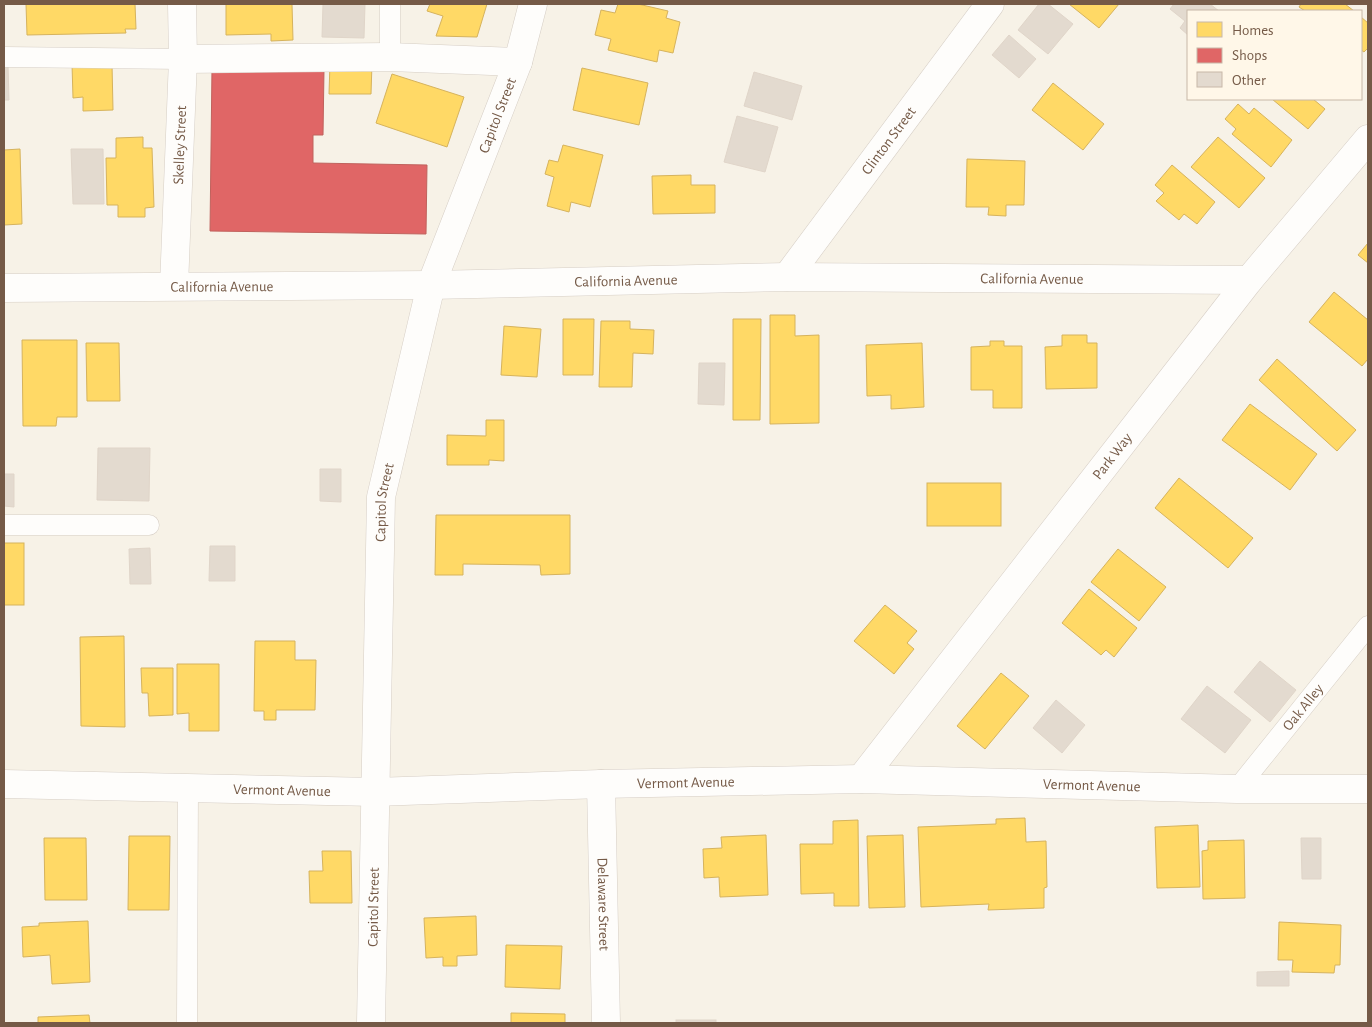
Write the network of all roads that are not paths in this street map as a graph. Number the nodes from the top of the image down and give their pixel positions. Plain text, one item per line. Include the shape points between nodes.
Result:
1 (182, 4) edge
2 (390, 4) edge
3 (533, 4) edge
4 (990, 4) edge
5 (4, 57) edge
6 (390, 57) junction
7 (183, 59) junction
8 (518, 62) junction
9 (1368, 139) edge
10 (787, 277) junction
11 (1249, 280) junction
12 (431, 285) junction
13 (174, 286) junction
14 (4, 288) edge
15 (4, 525) edge
16 (149, 525) dead end
17 (1368, 626) edge
18 (861, 779) junction
19 (4, 784) edge
20 (601, 784) junction
21 (188, 787) junction
22 (1368, 788) edge
23 (1237, 789) junction
24 (375, 792) junction
25 (186, 1023) edge
26 (371, 1023) edge
27 (606, 1023) edge

1 - 7 street, Skelley Street
2 - 6 lane
3 - 8 street, Capitol Street
4 - 10 street, Clinton Street
5 - 7 lane
6 - 7 street
6 - 8 street
7 - 13 street, Skelley Street
8 - 12 street, Capitol Street
9 - 11 street, Park Way
10 - 11 street, California Avenue
10 - 12 street, California Avenue
11 - 18 street, Park Way
12 - 13 street, California Avenue
12 - 24 street, Capitol Street via 381,497
13 - 14 street, California Avenue
15 - 16 lane
17 - 23 lane, Oak Alley
18 - 20 street, Vermont Avenue
18 - 23 street, Vermont Avenue
19 - 21 street, Vermont Avenue
20 - 24 street, Vermont Avenue
20 - 27 street, Delaware Street
21 - 24 street, Vermont Avenue
21 - 25 lane
22 - 23 street, Vermont Avenue
24 - 26 street, Capitol Street

